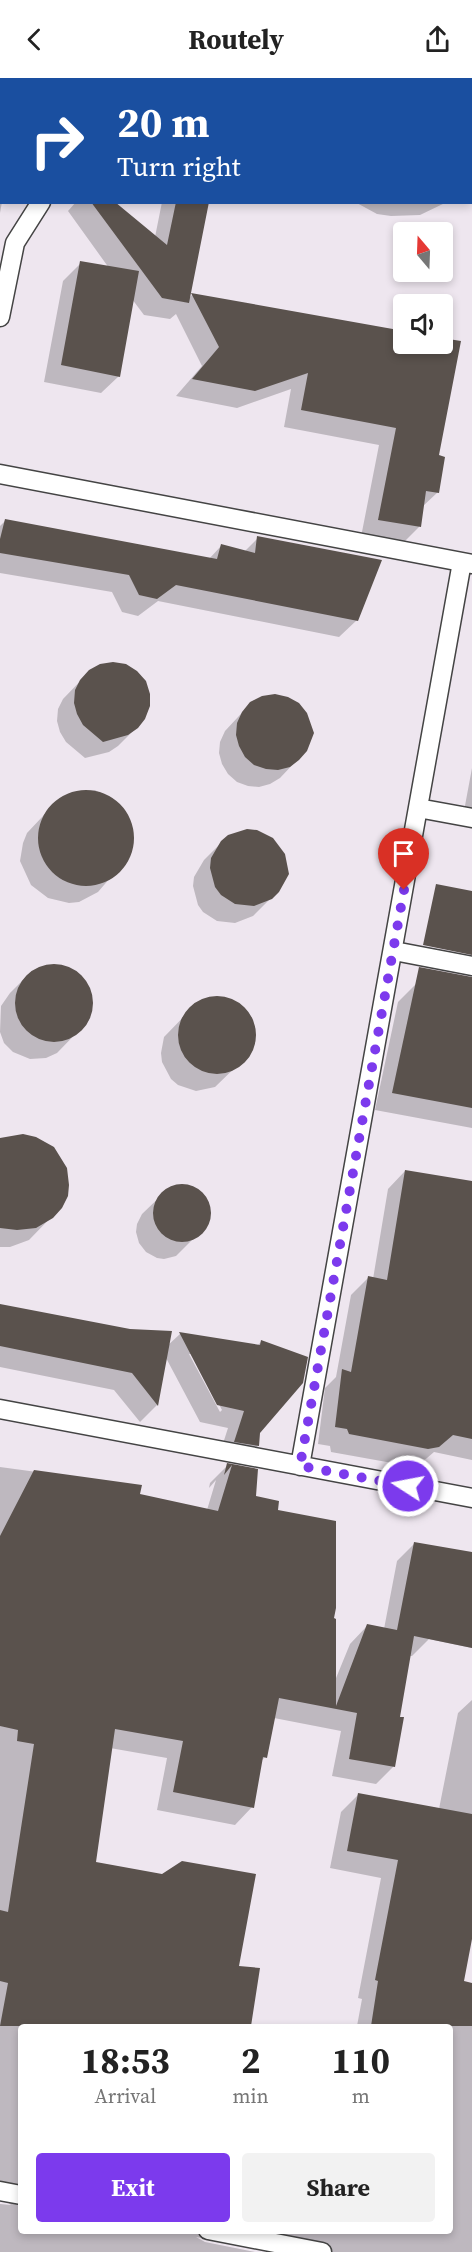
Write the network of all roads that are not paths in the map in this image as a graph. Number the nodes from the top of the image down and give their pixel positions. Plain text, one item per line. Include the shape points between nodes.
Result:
1 (40, 204) edge
2 (0, 317) edge
3 (0, 474) edge
4 (467, 563) edge
5 (418, 808) junction
6 (472, 818) edge
7 (394, 951) junction
8 (472, 966) edge
9 (0, 1409) edge
10 (300, 1466) junction
11 (472, 1498) edge
12 (0, 2191) edge
13 (18, 2194) edge
14 (229, 2234) edge
15 (321, 2252) edge

1 - 2 lane via 15,243
3 - 4 lane
4 - 5 lane
5 - 6 lane
5 - 7 lane
7 - 8 lane
7 - 10 lane
9 - 10 lane
10 - 11 lane
12 - 13 lane
14 - 15 lane

